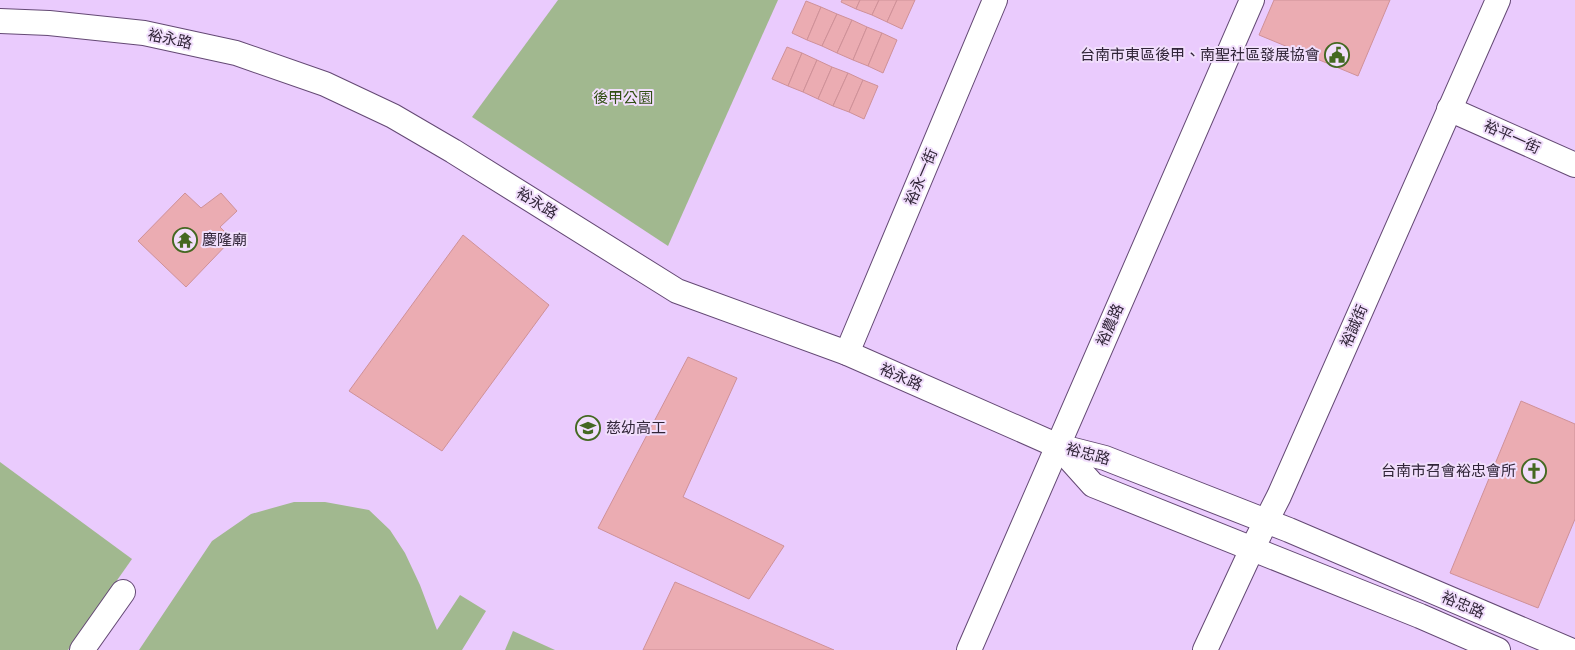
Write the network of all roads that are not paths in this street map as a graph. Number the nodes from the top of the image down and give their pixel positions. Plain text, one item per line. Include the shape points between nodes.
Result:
1 (995, 0) edge
2 (1252, 0) edge
3 (1498, 0) edge
4 (0, 21) edge
5 (1450, 109) junction
6 (1575, 165) edge
7 (848, 353) junction
8 (1058, 446) junction
9 (1266, 521) junction
10 (1252, 549) junction
11 (123, 592) dead end
12 (82, 650) edge
13 (970, 650) edge
14 (1205, 650) edge
15 (1498, 650) edge
16 (1570, 650) edge

1 - 7 street, 裕永一街
2 - 8 street, 裕農路
3 - 5 street, 裕誠街
4 - 7 street, 裕永路 via 49,22 144,33 236,53 324,84 393,116 453,151 678,292
5 - 6 street, 裕平一街
5 - 9 street, 裕誠街
7 - 8 street, 裕永路
8 - 9 street, 裕忠路 via 1105,458
8 - 10 street, 裕忠路 via 1093,485
8 - 13 street, 裕農路
9 - 10 street, 裕誠街
9 - 16 street, 裕忠路 via 1543,632
10 - 14 street, 裕誠街
10 - 15 street, 裕忠路
11 - 12 street

